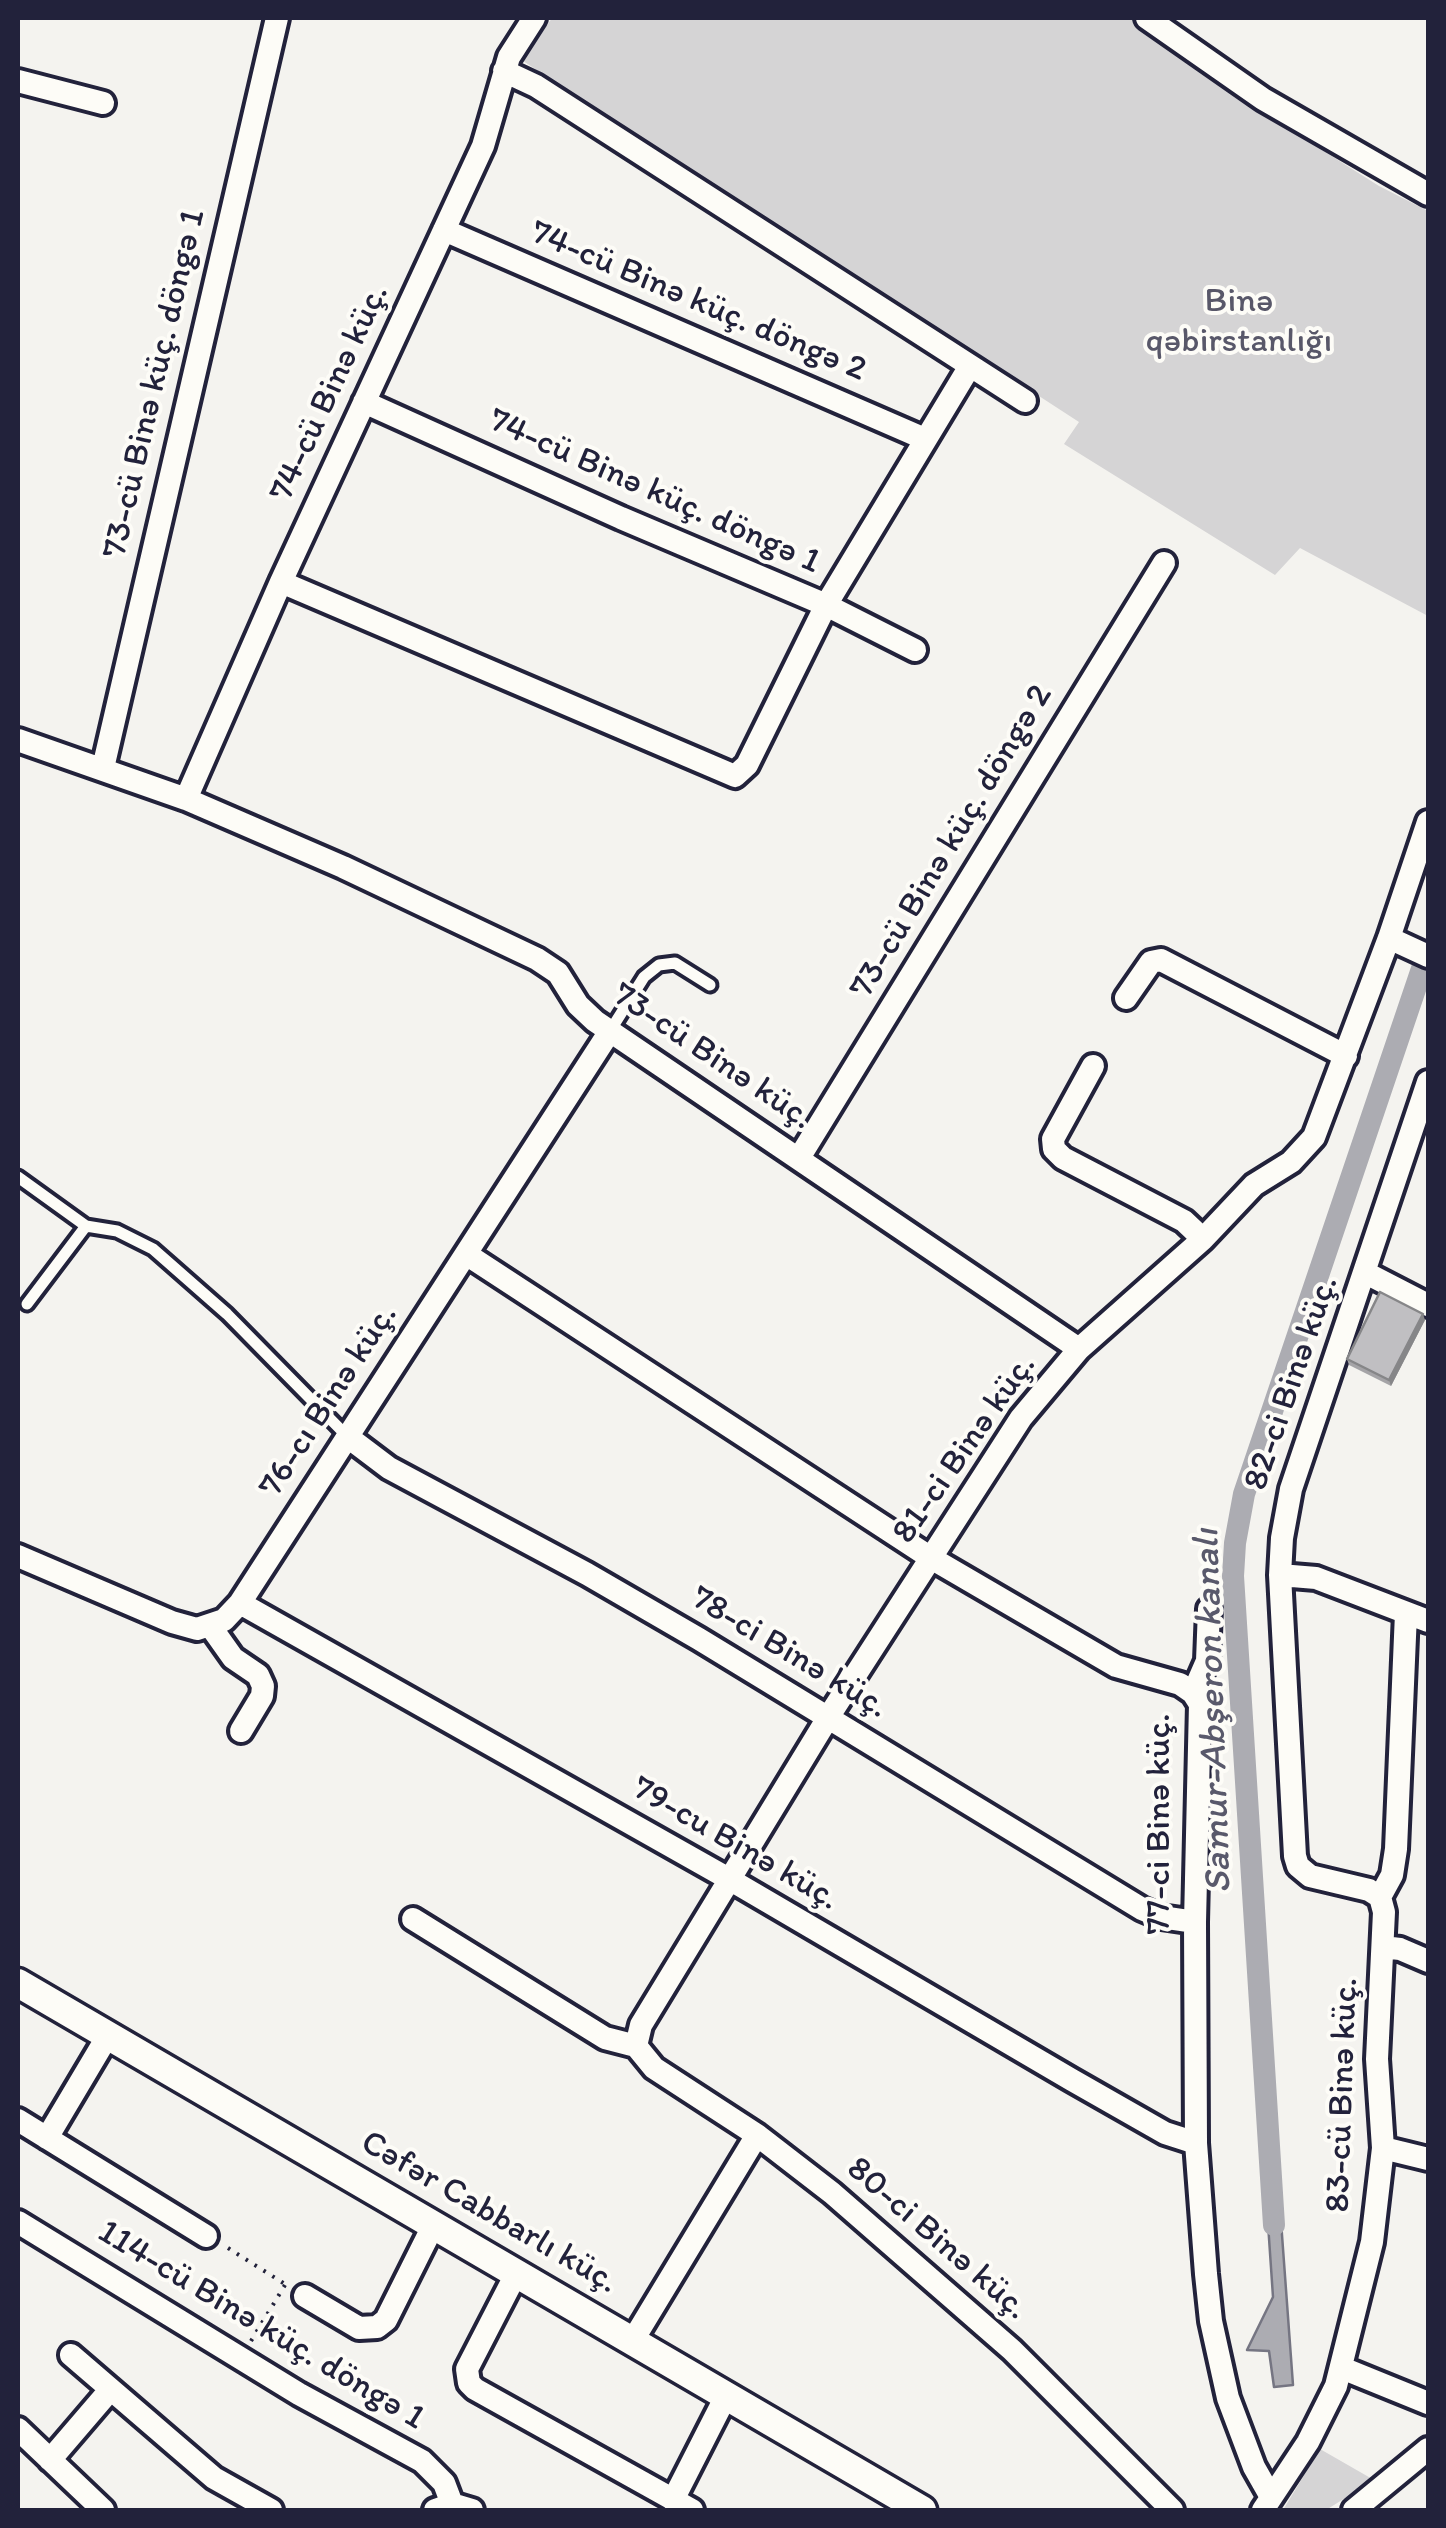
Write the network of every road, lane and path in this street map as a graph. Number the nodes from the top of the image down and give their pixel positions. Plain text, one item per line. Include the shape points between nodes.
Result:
1 (278, 18) edge
2 (534, 18) edge
3 (1147, 18) edge
4 (504, 71) junction
5 (18, 81) edge
6 (103, 103) dead end
7 (1428, 194) edge
8 (444, 230) junction
9 (970, 366) junction
10 (1024, 401) dead end
11 (364, 402) junction
12 (925, 438) junction
13 (1164, 563) dead end
14 (281, 582) junction
15 (826, 605) junction
16 (915, 650) dead end
17 (18, 740) edge
18 (103, 768) junction
19 (186, 799) junction
20 (1428, 822) edge
21 (1389, 938) junction
22 (1428, 956) edge
23 (710, 985) dead end
24 (1126, 998) dead end
25 (610, 1030) junction
26 (1346, 1056) junction
27 (1093, 1066) dead end
28 (1428, 1082) edge
29 (799, 1158) junction
30 (18, 1177) edge
31 (86, 1226) junction
32 (1203, 1239) junction
33 (466, 1254) junction
34 (1366, 1273) junction
35 (28, 1304) dead end
36 (1428, 1305) edge
37 (1079, 1349) junction
38 (348, 1436) junction
39 (18, 1556) edge
40 (931, 1558) junction
41 (1280, 1575) junction
42 (240, 1603) junction
43 (1209, 1609) dead end
44 (1417, 1617) edge
45 (211, 1627) junction
46 (1192, 1693) junction
47 (828, 1716) junction
48 (240, 1731) dead end
49 (729, 1879) junction
50 (1380, 1897) junction
51 (413, 1919) dead end
52 (1195, 1922) junction
53 (1383, 1947) junction
54 (1428, 1961) edge
55 (18, 1983) edge
56 (107, 2037) junction
57 (636, 2046) junction
58 (18, 2120) edge
59 (757, 2134) junction
60 (47, 2138) junction
61 (1196, 2143) junction
62 (1382, 2148) junction
63 (1428, 2159) edge
64 (18, 2222) edge
65 (434, 2224) junction
66 (206, 2236) dead end
67 (228, 2248) dead end
68 (517, 2272) junction
69 (295, 2290) junction
70 (634, 2340) junction
71 (71, 2355) dead end
72 (240, 2358) junction
73 (1342, 2368) junction
74 (110, 2390) junction
75 (726, 2396) junction
76 (1428, 2403) edge
77 (18, 2429) edge
78 (1428, 2449) edge
79 (50, 2460) junction
80 (1267, 2504) edge
81 (682, 2505) edge
82 (94, 2508) edge
83 (453, 2508) edge
84 (271, 2510) edge
85 (922, 2510) edge
86 (1172, 2510) edge
87 (1354, 2510) edge

1 - 18 street, 73-cü Binə küç. döngə 1
2 - 4 street, 74-cü Binə küç.
3 - 7 street via 1263,100
4 - 8 street, 74-cü Binə küç. via 491,127
4 - 9 street
5 - 6 street
8 - 11 street, 74-cü Binə küç.
8 - 12 street, 74-cü Binə küç. döngə 2
9 - 10 street
9 - 12 street
11 - 14 street, 74-cü Binə küç.
11 - 15 street, 74-cü Binə küç. döngə 1
12 - 15 street
13 - 29 street, 73-cü Binə küç. döngə 2
14 - 15 street via 735,776 748,764
14 - 19 street, 74-cü Binə küç.
15 - 16 street, 74-cü Binə küç. döngə 1
17 - 18 street, 73-cü Binə küç.
18 - 19 street, 73-cü Binə küç.
19 - 25 street, 73-cü Binə küç. via 536,959
20 - 21 street, 81-ci Binə küç.
21 - 22 street
21 - 26 street, 81-ci Binə küç.
23 - 25 lane via 675,963 659,966
24 - 26 street via 1151,962 1161,960
25 - 29 street, 73-cü Binə küç.
25 - 33 street, 76-cı Binə küç.
26 - 32 street, 81-ci Binə küç. via 1314,1136
27 - 32 street via 1053,1139 1054,1149 1184,1221
28 - 34 street, 82-ci Binə küç.
29 - 37 street, 73-cü Binə küç.
30 - 31 lane
31 - 35 lane
31 - 38 lane via 117,1231 153,1249
32 - 37 street, 81-ci Binə küç.
33 - 38 street, 76-cı Binə küç.
33 - 40 street, 77-ci Binə küç.
34 - 36 street
34 - 41 street, 82-ci Binə küç. via 1292,1489
37 - 40 street, 81-ci Binə küç. via 1020,1418
38 - 42 street, 76-cı Binə küç.
38 - 47 street, 78-ci Binə küç. via 388,1468 587,1574
39 - 45 street via 172,1622
40 - 46 street, 77-ci Binə küç. via 1116,1666
40 - 47 street, 81-ci Binə küç.
41 - 44 street via 1316,1578
41 - 50 street, 82-ci Binə küç. via 1294,1856 1310,1876
42 - 45 street, 76-cı Binə küç.
42 - 49 street, 79-cu Binə küç.
43 - 46 street via 1207,1661
44 - 50 street via 1396,1850
45 - 48 street via 263,1686
46 - 52 street, 77-ci Binə küç. via 1202,1714
47 - 49 street, 81-ci Binə küç.
47 - 52 street, 78-ci Binə küç. via 1142,1909
49 - 57 street, 81-ci Binə küç. via 641,2025
49 - 61 street, 79-cu Binə küç. via 1072,2080
50 - 53 street, 83-cü Binə küç.
51 - 57 street via 605,2038
52 - 61 street, 77-ci Binə küç.
53 - 54 street
53 - 62 street, 83-cü Binə küç.
55 - 56 street, Cəfər Cabbarlı küç.
56 - 60 street
56 - 65 street, Cəfər Cabbarlı küç.
57 - 59 street, 80-ci Binə küç. via 654,2068
58 - 60 street
59 - 70 street
59 - 86 street, 80-ci Binə küç. via 1012,2350
60 - 66 street
61 - 80 street, 77-ci Binə küç. via 1217,2349
62 - 63 street
62 - 73 street, 83-cü Binə küç. via 1372,2242
64 - 72 street, 114-cü Binə küç. döngə 1
65 - 68 street, Cəfər Cabbarlı küç.
65 - 69 street via 377,2327 359,2328
67 - 69 path
68 - 70 street, Cəfər Cabbarlı küç.
68 - 81 street via 467,2370 469,2382
69 - 72 path
70 - 75 street, Cəfər Cabbarlı küç.
71 - 74 street
72 - 83 street, 114-cü Binə küç. döngə 1 via 422,2461 444,2483
73 - 76 street
73 - 80 street, 83-cü Binə küç. via 1322,2419
74 - 79 street
74 - 84 street via 214,2478
75 - 81 street
75 - 85 street, Cəfər Cabbarlı küç.
77 - 79 street
78 - 87 street
79 - 82 street

